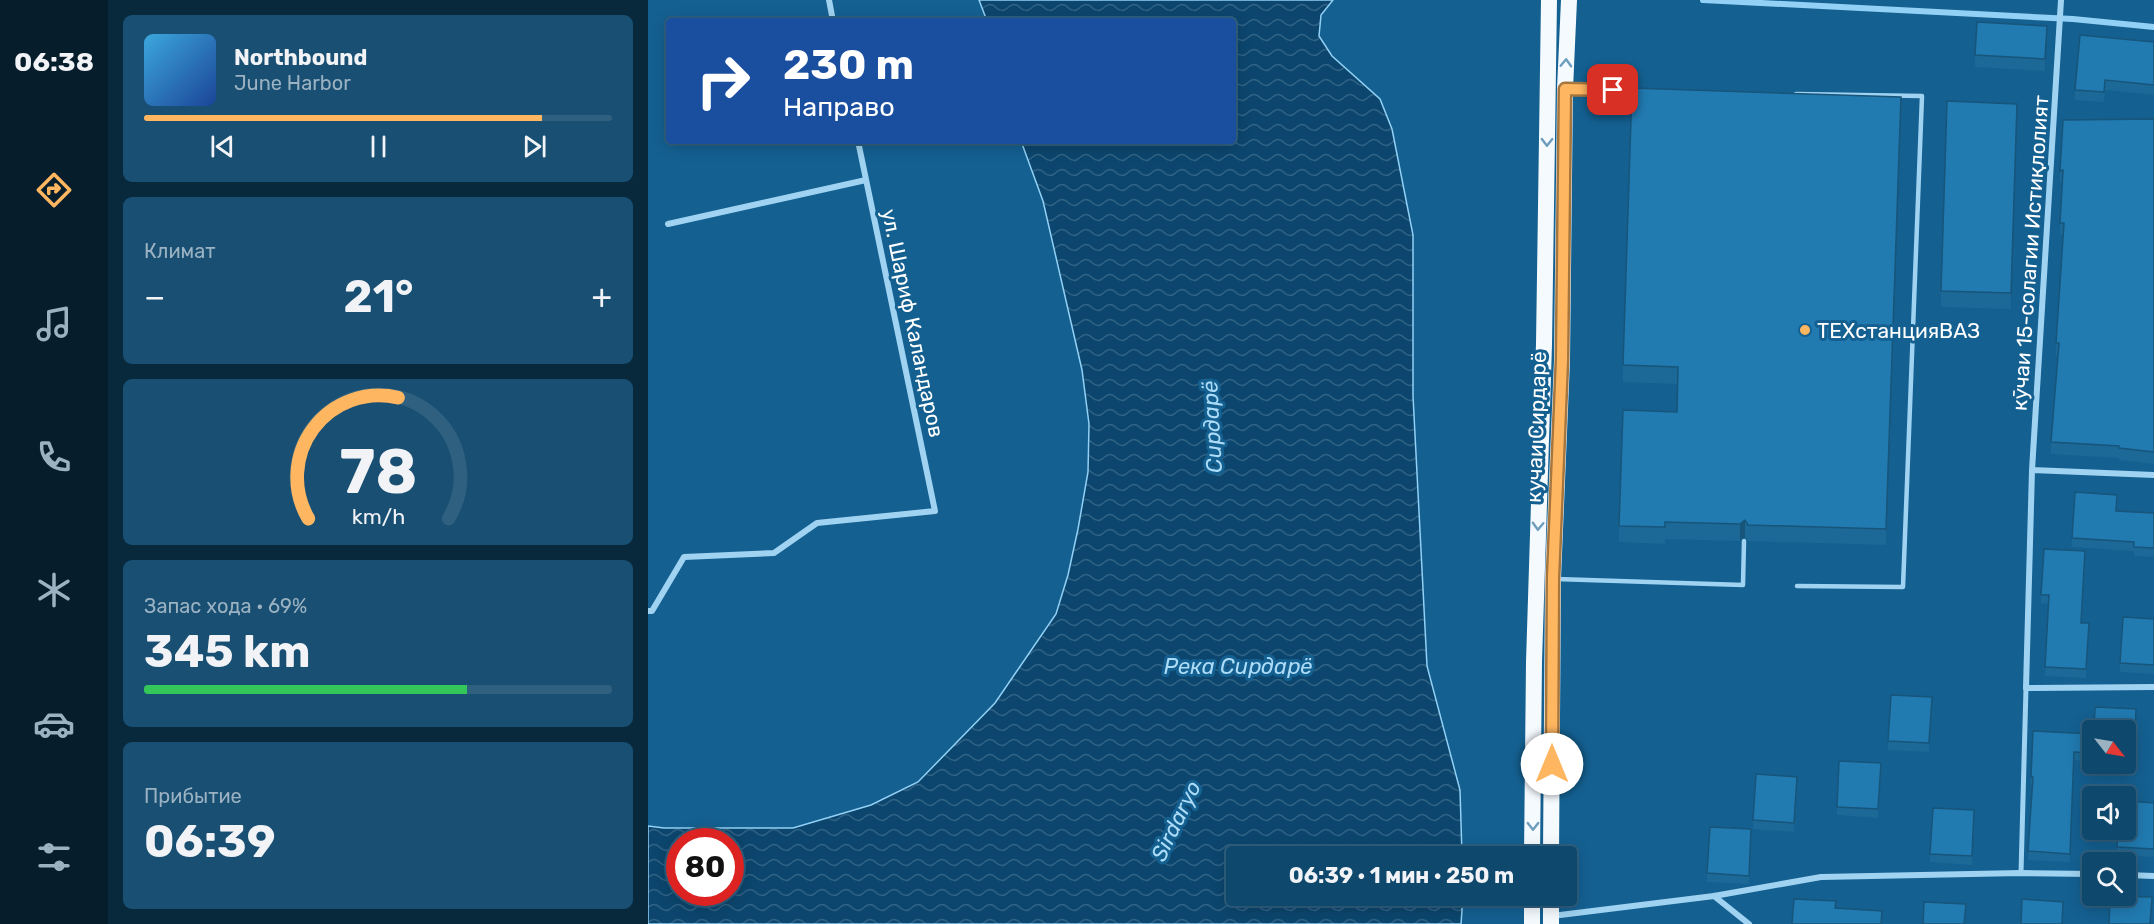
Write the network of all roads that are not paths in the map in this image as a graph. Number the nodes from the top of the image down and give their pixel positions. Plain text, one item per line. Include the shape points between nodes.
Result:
1 (829, 0) edge
2 (1549, 0) edge
3 (1569, 0) edge
4 (2061, 0) edge
5 (832, 18) edge
6 (1565, 89) junction
7 (1648, 91) edge
8 (1791, 94) edge
9 (859, 144) edge
10 (866, 180) junction
11 (668, 224) dead end
12 (2032, 470) junction
13 (2154, 476) edge
14 (1744, 541) edge
15 (1536, 578) junction
16 (1553, 578) junction
17 (1797, 586) dead end
18 (648, 611) edge
19 (2154, 687) edge
20 (2026, 688) junction
21 (1532, 846) edge
22 (1551, 846) edge
23 (2021, 873) junction
24 (2082, 874) edge
25 (2136, 875) edge
26 (2154, 876) edge
27 (1714, 896) junction
28 (1551, 920) edge
29 (1532, 921) edge
30 (1749, 924) edge

1 - 5 street
2 -> 15 highway
6 -> 3 highway, кучаи Сирдарё
4 - 12 street, кӯчаи 15-солагии Истиқлолият
6 - 7 lane
6 - 16 highway, кучаи Сирдарё via 1562,360
8 - 17 lane via 1922,96 1903,588
9 - 10 street, ул. Шариф Каландаров
10 - 11 street
10 - 18 street, ул. Шариф Каландаров via 934,511 817,523 774,553 684,557 652,611
12 - 13 street
12 - 20 street, кӯчаи 15-солагии Истиқлолият
14 - 16 lane via 1743,585
15 - 16 highway
15 -> 21 highway
16 - 22 highway, кучаи Сирдарё
19 - 20 street
20 - 23 street
23 - 24 street
23 - 27 street via 1821,877
25 - 26 street
27 - 28 street
27 - 30 street
28 - 29 highway

